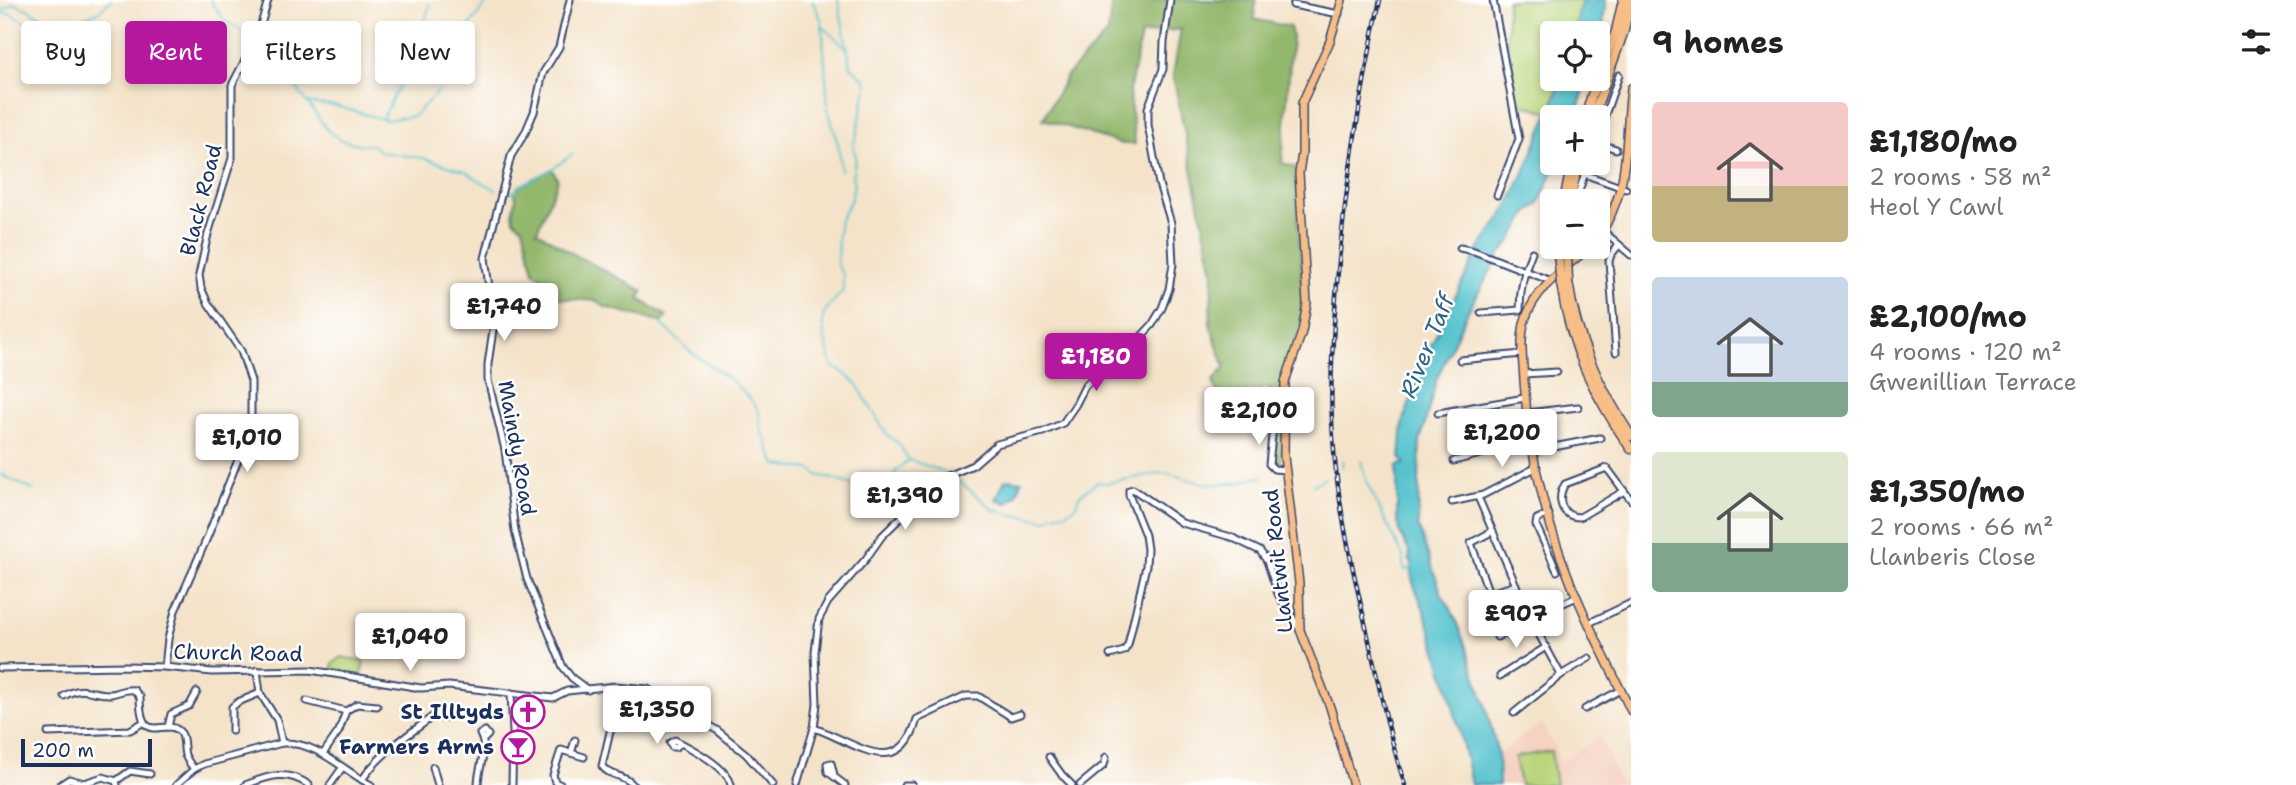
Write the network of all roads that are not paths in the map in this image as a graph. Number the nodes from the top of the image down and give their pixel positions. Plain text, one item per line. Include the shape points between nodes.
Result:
1 (268, 0) edge
2 (570, 0) edge
3 (1170, 0) edge
4 (1342, 0) edge
5 (1493, 0) edge
6 (1623, 0) edge
7 (1630, 0) edge
8 (1293, 5) dead end
9 (1339, 14) junction
10 (1610, 46) edge
11 (1619, 75) dead end
12 (1631, 88) edge
13 (1597, 105) edge
14 (1608, 105) edge
15 (1610, 147) edge
16 (1616, 149) dead end
17 (1587, 175) edge
18 (1626, 189) junction
19 (1497, 195) dead end
20 (1610, 222) edge
21 (1610, 240) edge
22 (1631, 242) edge
23 (1622, 247) junction
24 (1461, 248) dead end
25 (1532, 252) dead end
26 (1631, 255) edge
27 (1563, 259) edge
28 (1576, 259) edge
29 (1524, 270) junction
30 (1551, 281) junction
31 (1564, 282) junction
32 (1481, 313) dead end
33 (1616, 352) dead end
34 (1522, 354) junction
35 (1460, 360) dead end
36 (1557, 372) dead end
37 (1524, 374) junction
38 (1270, 393) dead end
39 (1525, 398) junction
40 (1578, 407) dead end
41 (1438, 413) dead end
42 (1527, 413) junction
43 (1631, 436) edge
44 (1600, 438) dead end
45 (1531, 441) junction
46 (1631, 449) edge
47 (1533, 451) junction
48 (1454, 461) dead end
49 (1602, 461) dead end
50 (1537, 467) junction
51 (1607, 468) junction
52 (1285, 470) junction
53 (1624, 491) junction
54 (1478, 497) junction
55 (1631, 500) edge
56 (1452, 502) dead end
57 (1549, 514) junction
58 (1493, 531) junction
59 (1557, 571) dead end
60 (1516, 585) junction
61 (1490, 593) junction
62 (1577, 597) junction
63 (1631, 603) edge
64 (1494, 607) dead end
65 (1551, 611) junction
66 (1530, 618) junction
67 (1556, 621) dead end
68 (1588, 623) junction
69 (1300, 630) junction
70 (1497, 637) dead end
71 (1546, 647) junction
72 (1110, 655) dead end
73 (1589, 658) dead end
74 (165, 667) junction
75 (0, 668) edge
76 (257, 670) junction
77 (1561, 675) junction
78 (1500, 676) dead end
79 (588, 690) junction
80 (1621, 690) junction
81 (197, 692) dead end
82 (260, 693) junction
83 (511, 693) junction
84 (64, 696) dead end
85 (307, 701) dead end
86 (377, 706) dead end
87 (1630, 708) edge
88 (1585, 709) dead end
89 (346, 711) junction
90 (1514, 713) dead end
91 (1020, 714) dead end
92 (435, 716) dead end
93 (144, 722) junction
94 (168, 727) junction
95 (814, 728) junction
96 (232, 731) dead end
97 (610, 732) dead end
98 (48, 733) dead end
99 (484, 739) dead end
100 (575, 740) dead end
101 (282, 743) junction
102 (681, 743) dead end
103 (571, 753) junction
104 (323, 754) junction
105 (584, 757) dead end
106 (1049, 757) dead end
107 (1106, 757) dead end
108 (433, 767) dead end
109 (342, 768) junction
110 (194, 769) junction
111 (150, 774) dead end
112 (834, 775) dead end
113 (362, 780) junction
114 (261, 782) edge
115 (116, 783) edge
116 (61, 785) edge
117 (176, 785) edge
118 (245, 785) edge
119 (309, 785) edge
120 (330, 785) edge
121 (371, 785) edge
122 (438, 785) edge
123 (478, 785) edge
124 (512, 785) edge
125 (561, 785) edge
126 (633, 785) edge
127 (731, 785) edge
128 (773, 785) edge
129 (797, 785) edge
130 (845, 785) edge
131 (904, 785) edge
132 (912, 785) edge
133 (1072, 785) edge
134 (1080, 785) edge
135 (1353, 785) edge

1 - 74 street, Black Road via 258,35 232,85 232,158 199,275 208,303 241,351 251,381 251,427 175,611
2 - 79 street, Maindy Road via 534,111 511,156 485,258 494,323 488,380 505,450 521,558 563,667
3 - 95 street via 1163,69 1148,108 1159,184 1171,223 1173,264 1162,308 1138,340 1118,352 1085,386 1063,422 997,444 972,465 940,479 882,536 819,619
4 - 9 main road, Llantwit Road
5 - 19 street via 1520,139
6 - 10 highway
7 - 13 highway
8 - 9 street
9 - 52 main road, Llantwit Road via 1302,103 1299,173 1307,303 1285,383
11 - 14 street
12 - 18 main road
15 - 16 street
17 - 18 street
18 - 20 main road
21 - 23 street
22 - 23 street
23 - 26 street
23 - 33 street via 1609,261
24 - 29 street
25 - 29 street
27 - 31 highway, bridge
28 - 30 main road
29 - 30 street
29 - 32 street via 1520,310
30 - 34 main road via 1525,320
31 - 43 highway via 1585,353
31 - 46 highway via 1570,329 1586,374
34 - 35 street
34 - 37 main road
36 - 37 street
37 - 39 main road
38 - 52 street via 1269,464
39 - 41 street
39 - 42 main road
40 - 42 street
42 - 45 main road
44 - 47 street
45 - 47 main road
45 - 48 street
47 - 50 main road
49 - 51 street
50 - 54 street
50 - 57 main road
51 - 53 street
51 - 53 street via 1565,484 1560,496 1563,508 1580,517
52 - 69 main road, Llantwit Road
53 - 55 street
54 - 56 street
54 - 58 street
57 - 59 street via 1537,519 1536,525
57 - 62 main road
58 - 60 street
58 - 61 street via 1471,542
60 - 61 street
60 - 66 street
61 - 64 street
62 - 65 street
62 - 68 main road
63 - 68 street
65 - 66 street
65 - 67 street
66 - 70 street
66 - 71 street
68 - 80 main road
69 - 72 street via 1260,551 1182,523 1133,489 1129,495 1145,535 1146,566 1128,645
69 - 135 main road, Llantwit Road
71 - 77 street
71 - 78 street
73 - 77 street
74 - 75 street, Church Road
74 - 76 street, Church Road
76 - 82 street
76 - 83 street, Church Road via 310,670 421,688 449,686
77 - 90 street
79 - 83 street, Church Road via 567,691 553,698
79 - 128 street, Church Road via 615,686 648,689 718,731
80 - 87 main road
80 - 88 street
81 - 94 street via 189,706 171,714
82 - 96 street via 232,707
82 - 101 street via 277,720
83 - 124 street
84 - 93 street via 82,689 108,694 134,690 140,697
85 - 89 street
86 - 89 street via 356,704
89 - 104 street
91 - 95 street via 1011,717 978,696 966,696 917,719 904,747 889,754 852,746
92 - 113 street via 400,741
93 - 94 street via 156,729
93 - 98 street via 130,730
94 - 110 street via 181,734 186,758
95 - 129 street
97 - 126 street via 604,769
99 - 123 street
100 - 103 street
101 - 104 street via 303,744
101 - 110 street
102 - 127 street via 726,773
103 - 105 street
103 - 125 street via 561,750 554,775
104 - 109 street
106 - 133 street
107 - 134 street via 1104,765
108 - 122 street
109 - 113 street
109 - 120 street
110 - 117 street
111 - 115 street via 130,771
112 - 130 street
113 - 121 street
114 - 118 street
114 - 119 street via 285,774
115 - 116 street via 103,777 84,783 69,779
131 - 132 street

